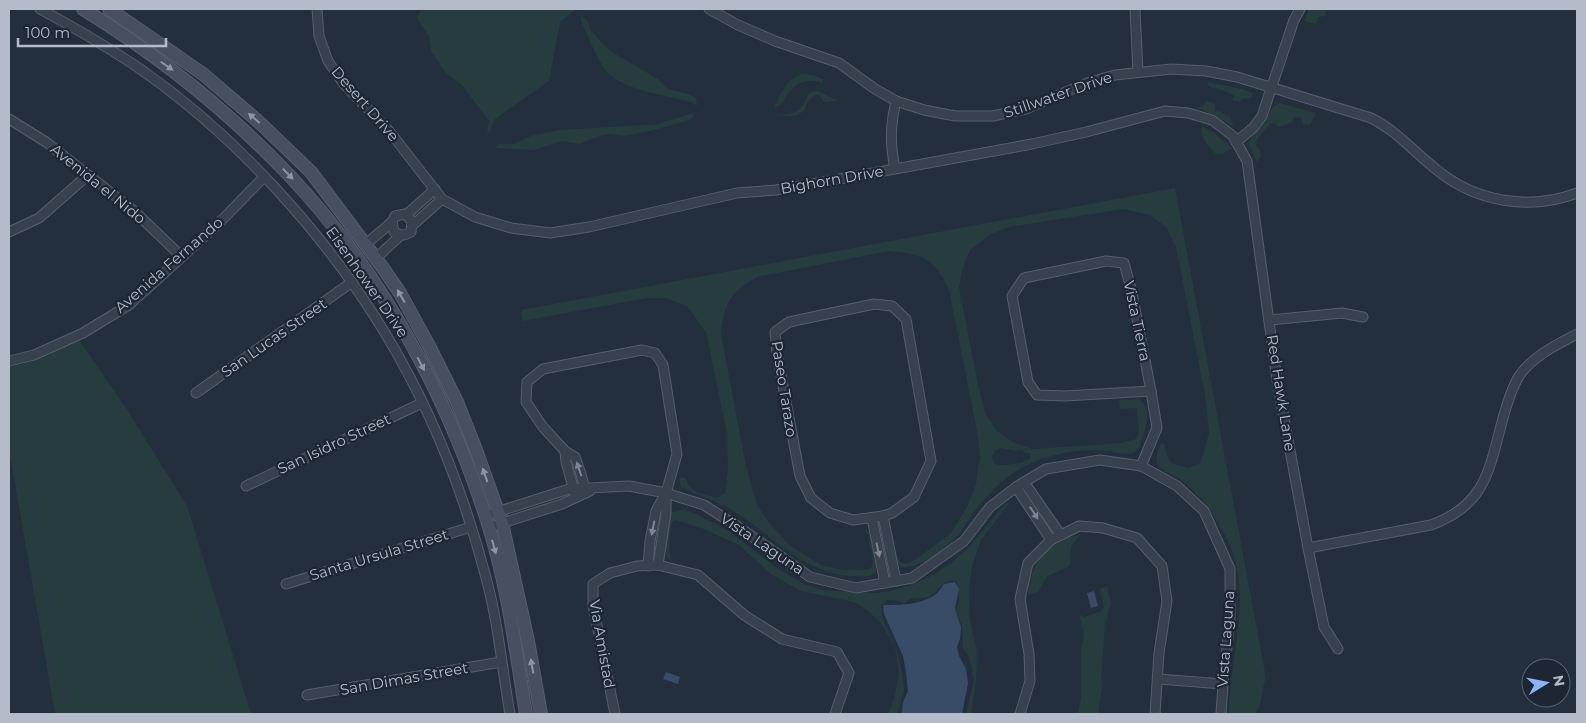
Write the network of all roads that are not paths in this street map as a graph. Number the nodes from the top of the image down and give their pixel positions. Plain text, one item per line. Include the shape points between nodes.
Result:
1 (40, 9) edge
2 (83, 9) edge
3 (109, 9) edge
4 (317, 9) edge
5 (709, 9) edge
6 (1135, 9) edge
7 (1300, 9) edge
8 (1138, 72) junction
9 (1272, 87) junction
10 (896, 101) junction
11 (9, 119) edge
12 (1234, 139) junction
13 (895, 169) junction
14 (88, 175) junction
15 (264, 177) junction
16 (435, 189) junction
17 (1577, 192) edge
18 (309, 199) junction
19 (442, 199) junction
20 (406, 215) junction
21 (392, 222) junction
22 (413, 225) junction
23 (9, 232) edge
24 (401, 235) junction
25 (366, 244) junction
26 (181, 256) junction
27 (376, 258) junction
28 (352, 282) junction
29 (1363, 317) dead end
30 (1269, 320) junction
31 (1577, 334) edge
32 (9, 362) edge
33 (1151, 391) junction
34 (196, 393) dead end
35 (422, 403) junction
36 (565, 451) junction
37 (1141, 466) junction
38 (1020, 484) junction
39 (246, 486) dead end
40 (585, 491) junction
41 (575, 493) junction
42 (666, 493) junction
43 (544, 498) junction
44 (547, 508) junction
45 (883, 516) junction
46 (500, 518) junction
47 (872, 518) junction
48 (487, 522) junction
49 (471, 527) junction
50 (1060, 534) junction
51 (1051, 540) junction
52 (1308, 548) junction
53 (648, 566) junction
54 (658, 566) junction
55 (896, 581) junction
56 (885, 583) junction
57 (286, 584) dead end
58 (1338, 649) dead end
59 (501, 662) junction
60 (1158, 679) junction
61 (1223, 684) junction
62 (306, 695) dead end
63 (510, 714) edge
64 (526, 714) edge
65 (541, 714) edge
66 (615, 714) edge
67 (835, 714) edge
68 (1020, 714) edge
69 (1155, 714) edge
70 (1221, 714) edge

1 - 15 street, Eisenhower Drive via 82,31 143,71 195,112
2 -> 18 main road, Eisenhower Drive via 182,76 239,126
25 -> 3 main road, Eisenhower Drive via 311,172 260,123 203,74
4 - 16 street, Desert Drive via 319,36 328,61 343,83 390,132
5 - 10 street, Stillwater Drive via 775,41 839,63
6 - 8 street
7 - 9 street
8 - 9 street, Stillwater Drive via 1171,69 1206,71
8 - 10 street, Stillwater Drive via 1087,83 1026,109 993,116 955,116
9 - 12 street via 1262,116 1253,128
9 - 17 street, Stillwater Drive via 1386,125 1458,185 1490,198 1540,202
10 - 13 street via 890,144
11 - 14 street, Avenida el Nido via 46,142
12 - 13 street, Bighorn Drive via 1212,120 1188,112 1165,111 1041,142
12 - 30 street, Red Hawk Lane via 1247,161
13 - 19 street, Bighorn Drive via 776,190 738,193 550,233 511,228 475,217
14 - 23 street via 39,218
14 - 26 street, Avenida el Nido via 133,210
15 - 26 street, Avenida Fernando
15 - 28 street, Eisenhower Drive via 312,230
16 - 19 street, Bighorn Drive
16 - 20 street
18 - 27 main road via 328,208 363,252
18 -> 48 main road, Eisenhower Drive via 355,255 411,345 443,405
19 - 22 street
20 - 21 street via 398,215
20 - 22 street
21 - 24 street via 394,232
21 - 25 street
22 - 24 street via 408,234
24 - 27 street
25 - 27 main road, Eisenhower Drive
26 - 32 street, Avenida Fernando via 129,304 83,333 34,355
46 -> 27 main road, Eisenhower Drive via 457,402 400,293
28 - 34 street, San Lucas Street
28 - 35 street, Eisenhower Drive via 386,333
29 - 30 street via 1342,313
30 - 52 street, Red Hawk Lane
31 - 52 street via 1536,358 1520,375 1509,397 1487,474 1481,488 1466,506 1448,519 1431,525
33 - 33 street, Vista Tierra via 1132,288 1124,263 1106,261 1024,278 1012,296 1028,382 1037,395
33 - 37 street, Vista Tierra via 1157,428
35 - 39 street, San Isidro Street
35 - 49 street, Eisenhower Drive
40 -> 36 street via 575,457
36 - 41 street
36 - 42 street via 526,402 527,382 544,368 642,350 655,353 663,365 677,454
37 - 38 street, Vista Laguna via 1100,460 1046,469
37 - 61 street, Vista Laguna via 1178,486 1204,511 1230,569 1230,619
38 - 50 street
38 -> 51 street
38 - 55 street, Vista Laguna via 990,507 964,541 912,578
40 - 41 street, Vista Laguna
40 - 42 street, Vista Laguna via 629,486
41 - 43 street, Vista Laguna
41 - 44 street, Vista Laguna
42 -> 53 street via 656,511
42 - 54 street
42 - 56 street, Vista Laguna via 704,505 810,577 856,588
43 - 44 street
43 - 46 street, Vista Laguna
44 - 46 street, Vista Laguna
45 - 47 street, Paseo Tarazo
45 - 47 street, Paseo Tarazo via 914,497 931,461 906,319 892,306 874,304 789,322 775,332 800,476 811,498 830,513 853,520
45 - 55 street
46 - 48 street, Vista Laguna
65 -> 46 main road, Eisenhower Drive
47 -> 56 street
48 -> 64 main road, Eisenhower Drive via 503,581
49 - 57 street, Santa Ursula Street
49 - 59 street, Eisenhower Drive via 486,576
50 - 51 street
50 - 60 street via 1078,526 1104,528 1137,538 1162,566 1166,601
51 - 68 street via 1028,563 1020,599 1030,681
52 - 58 street, Red Hawk Lane via 1324,627
53 - 54 street, Via Amistad
53 - 66 street, Via Amistad via 610,573 593,584 593,605
54 - 67 street, Via Amistad via 698,575 744,615 782,639 837,652 848,673
55 - 56 street, Vista Laguna
59 - 62 street, San Dimas Street
59 - 63 street, Eisenhower Drive
60 - 61 street
60 - 69 street
61 - 70 street, Vista Laguna

